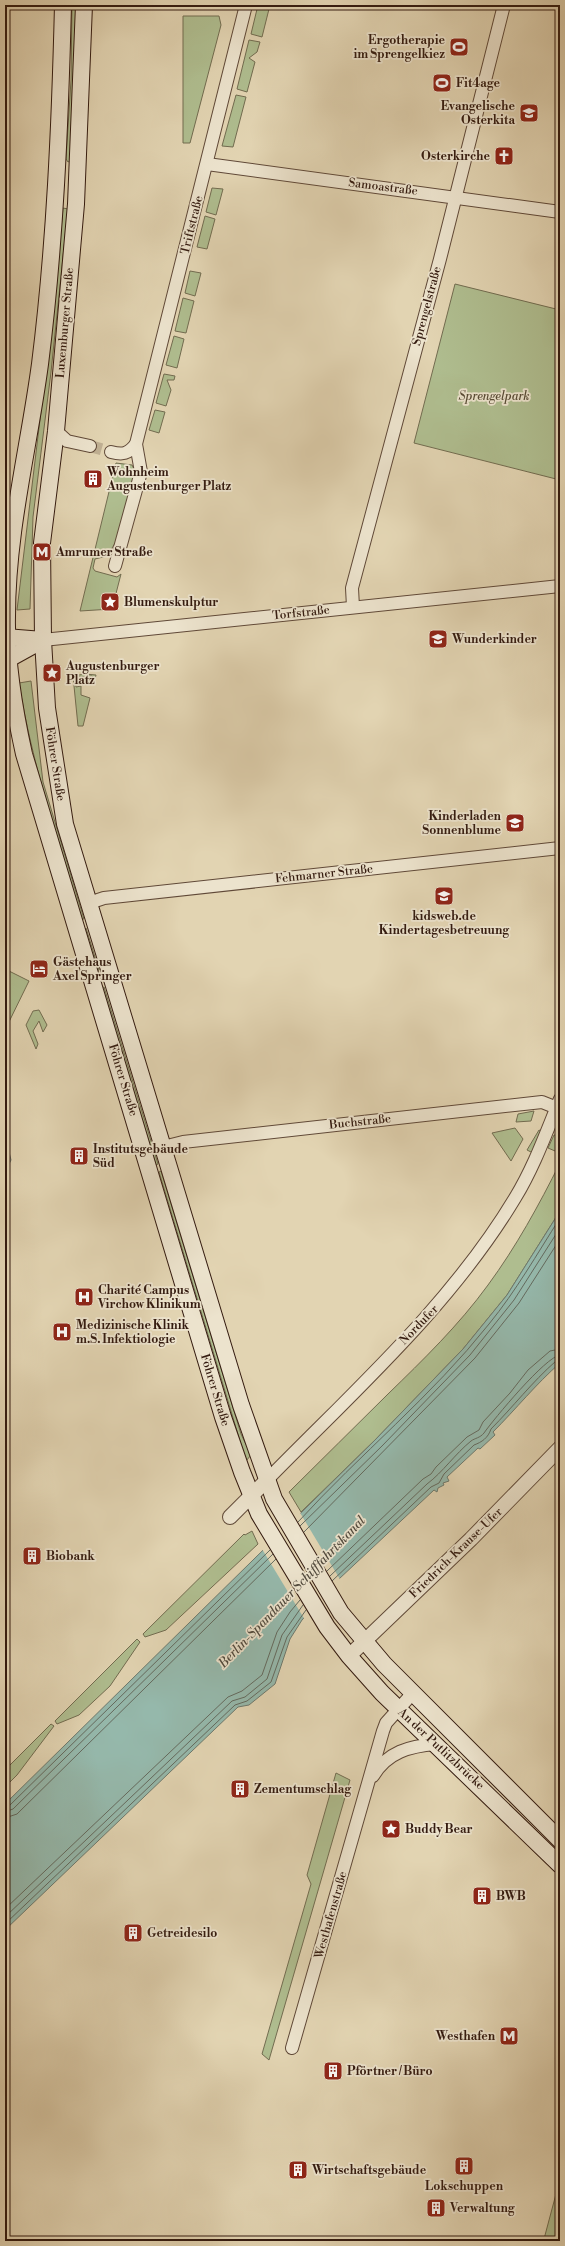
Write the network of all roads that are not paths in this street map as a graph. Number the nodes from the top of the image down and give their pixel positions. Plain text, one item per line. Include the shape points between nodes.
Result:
1 (63, 5) edge
2 (84, 5) edge
3 (246, 5) edge
4 (504, 5) edge
5 (207, 164) junction
6 (57, 172) junction
7 (78, 174) junction
8 (455, 197) junction
9 (560, 212) edge
10 (56, 431) junction
11 (136, 444) junction
12 (90, 446) tunnel mouth
13 (111, 452) tunnel mouth
14 (115, 566) dead end
15 (560, 586) edge
16 (353, 607) junction
17 (6, 637) edge
18 (43, 640) junction
19 (7, 661) edge
20 (560, 848) edge
21 (89, 903) junction
22 (558, 1103) edge
23 (163, 1147) junction
24 (560, 1448) edge
25 (268, 1479) junction
26 (251, 1497) junction
27 (230, 1517) dead end
28 (341, 1613) joint
29 (327, 1627) joint
30 (364, 1642) junction
31 (349, 1656) junction
32 (412, 1694) junction
33 (398, 1709) junction
34 (436, 1744) junction
35 (369, 1782) junction
36 (560, 1840) edge
37 (560, 1865) edge
38 (292, 2048) dead end

1 - 6 main road, Luxemburger Straße
2 - 7 main road, Luxemburger Straße
3 - 5 street, Triftstraße
4 - 8 street, Sprengelstraße
5 - 8 street, Samoastraße
5 - 11 street, Triftstraße
6 - 7 main road
6 - 17 main road, Luxemburger Straße via 40,364 10,564
7 - 10 main road, Luxemburger Straße
8 - 9 street, Samoastraße
8 - 16 street, Sprengelstraße via 352,588
10 - 12 street via 67,441
10 - 18 main road, Luxemburger Straße via 42,542
11 - 13 street via 130,452
11 - 14 street, Triftstraße via 141,472
15 - 16 street, Torfstraße
16 - 18 street, Torfstraße
17 - 18 main road
17 - 19 main road, Föhrer Straße
18 - 19 main road
18 - 21 main road, Föhrer Straße via 46,708 65,824
19 - 26 main road, Föhrer Straße via 26,762 223,1418
20 - 21 street, Fehmarner Straße via 104,898
21 - 23 main road, Föhrer Straße
22 - 23 street, Buchstraße via 542,1102 183,1142
22 - 25 street, Nordufer via 539,1152 516,1197 462,1275 436,1308
23 - 25 main road, Föhrer Straße via 241,1405
24 - 30 street, Friedrich-Krause-Ufer
25 - 26 street, Nordufer
25 - 28 main road, Föhrer Straße via 276,1503
26 - 27 street, Nordufer
26 - 29 main road, Föhrer Straße
28 - 30 main road, An der Putlitzbrücke
29 - 31 main road, An der Putlitzbrücke
30 - 31 street, Friedrich-Krause-Ufer
30 - 32 main road, An der Putlitzbrücke
31 - 33 main road, An der Putlitzbrücke
32 - 33 street, Westhafenstraße
32 - 36 main road, An der Putlitzbrücke
33 - 34 main road, An der Putlitzbrücke
33 - 35 street, Westhafenstraße via 386,1723
34 - 35 street, Westhafenstraße via 411,1747 394,1755 376,1771
34 - 37 main road, An der Putlitzbrücke
35 - 38 street, Westhafenstraße

